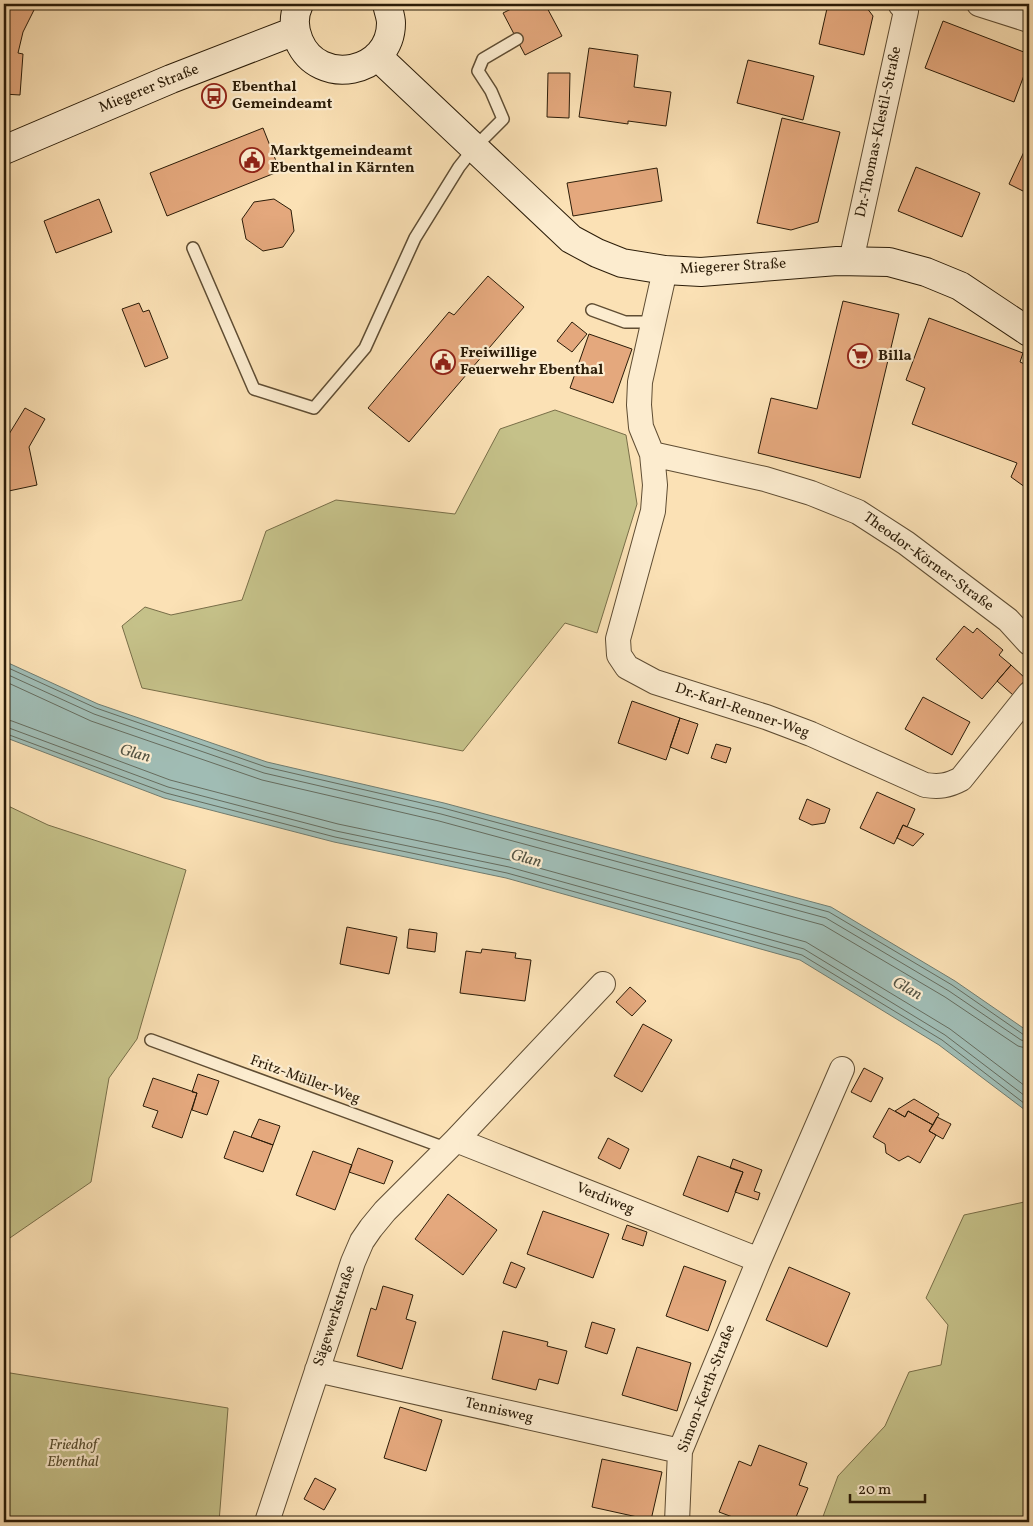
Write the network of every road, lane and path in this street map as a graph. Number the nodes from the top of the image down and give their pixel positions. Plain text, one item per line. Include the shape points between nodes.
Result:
1 (299, 4) edge
2 (387, 4) edge
3 (979, 4) edge
4 (907, 6) edge
5 (1029, 20) edge
6 (295, 32) junction
7 (517, 40) dead end
8 (377, 56) junction
9 (474, 148) junction
10 (4, 150) edge
11 (193, 248) dead end
12 (851, 261) junction
13 (665, 270) junction
14 (592, 310) dead end
15 (653, 322) junction
16 (1029, 332) edge
17 (652, 454) junction
18 (1029, 643) edge
19 (1029, 694) edge
20 (603, 984) dead end
21 (151, 1040) dead end
22 (842, 1069) dead end
23 (452, 1145) junction
24 (759, 1260) junction
25 (317, 1370) junction
26 (680, 1451) junction
27 (267, 1522) edge
28 (677, 1522) edge

1 - 6 main road
2 - 8 main road via 391,22 388,41
3 - 5 street
4 - 12 street, Dr.-Thomas-Klestil-Straße
6 - 8 main road via 303,51 319,64 332,69 360,68
6 - 10 main road, Miegerer Straße via 171,79
7 - 9 lane via 483,59 478,71 503,119
8 - 9 main road, Miegerer Straße
9 - 11 lane via 415,238 365,348 314,408 254,389
9 - 13 main road, Miegerer Straße via 571,239 622,263
12 - 13 main road, Miegerer Straße via 701,272
12 - 16 main road, Miegerer Straße via 889,262 926,272 960,286
13 - 15 street
14 - 15 lane via 625,322
15 - 17 street via 640,382 639,405 641,427
17 - 18 street, Theodor-Körner-Straße via 765,479 858,512 906,543 1008,620
17 - 19 street, Dr.-Karl-Renner-Weg via 653,511 618,639 619,655 627,667 655,682 766,717 925,785 938,787 961,779
20 - 23 street
21 - 23 lane, Fritz-Müller-Weg
22 - 24 street
23 - 24 street, Verdiweg
23 - 25 street, Sägewerkstraße via 385,1211 362,1241
24 - 26 street, Simon-Kerth-Straße
25 - 26 street, Tennisweg
25 - 27 street, Sägewerkstraße
26 - 28 street, Simon-Kerth-Straße

